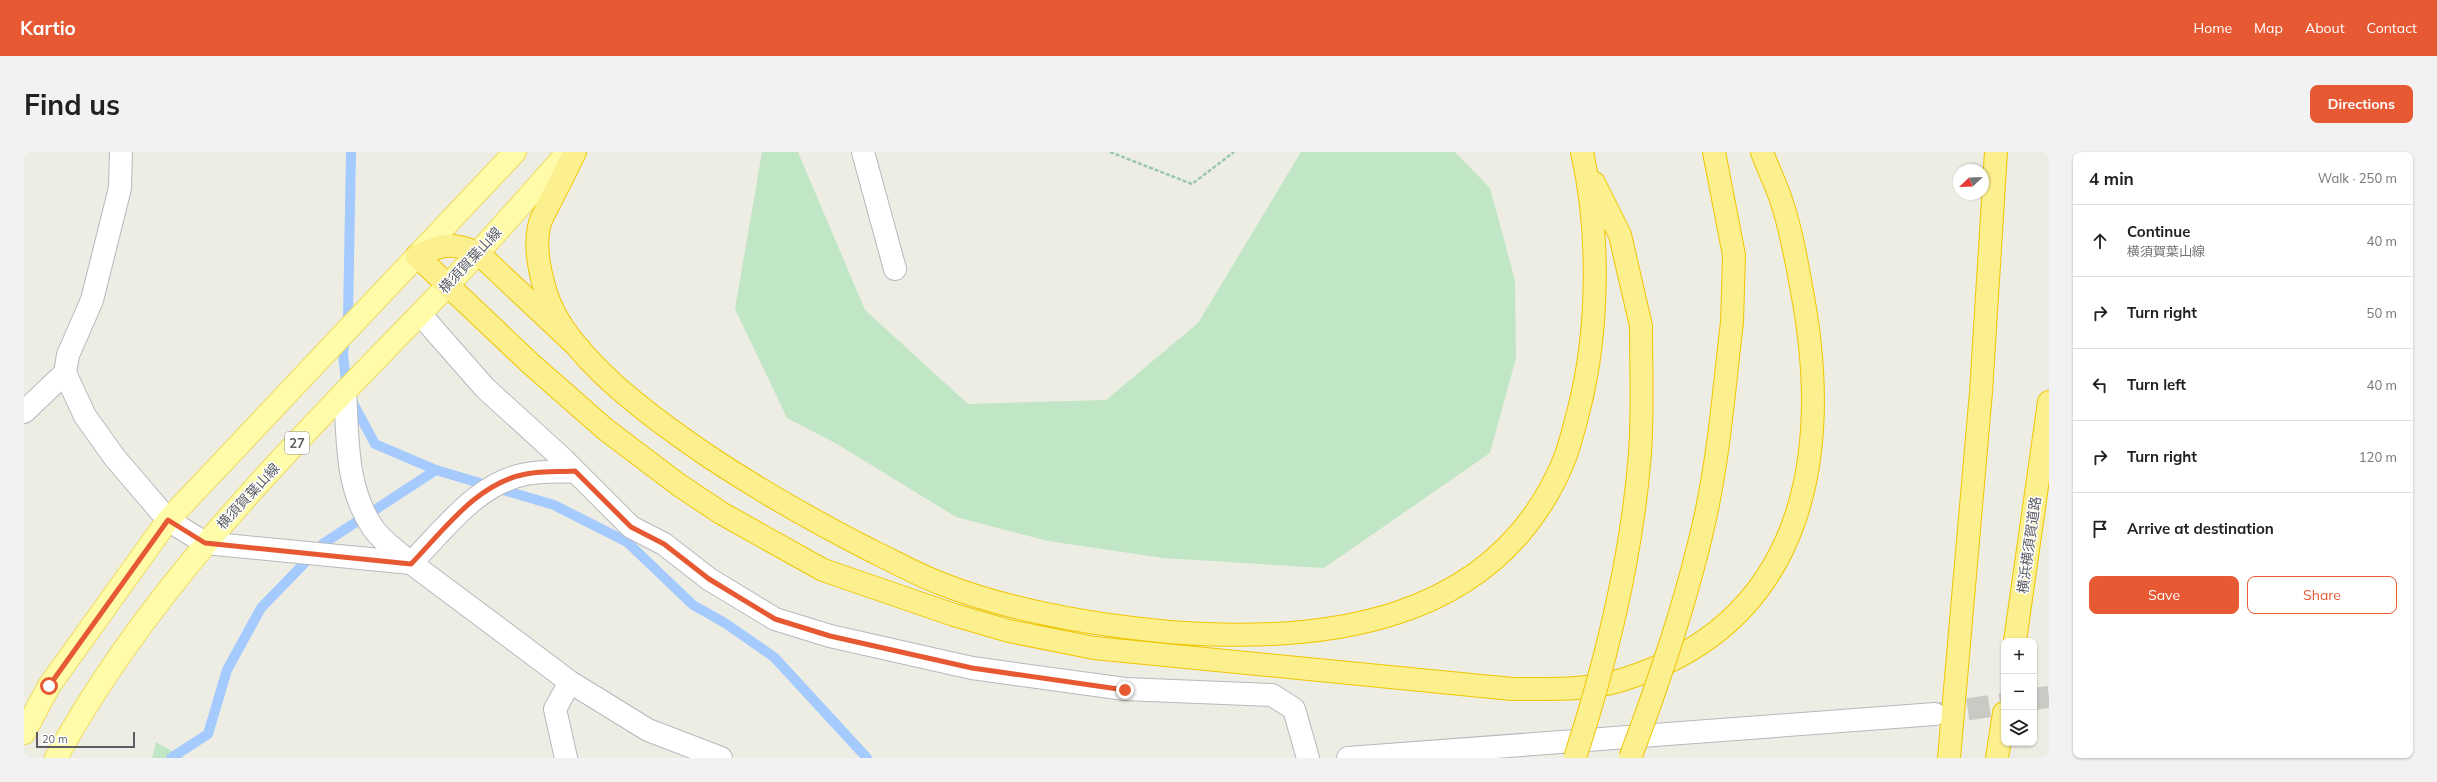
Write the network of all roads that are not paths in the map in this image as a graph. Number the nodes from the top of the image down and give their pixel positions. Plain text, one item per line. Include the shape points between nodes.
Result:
1 (121, 152) edge
2 (515, 152) edge
3 (568, 152) edge
4 (575, 152) edge
5 (863, 152) edge
6 (1714, 152) edge
7 (1762, 152) edge
8 (1996, 152) edge
9 (1583, 159) edge
10 (478, 253) junction
11 (417, 256) junction
12 (894, 269) dead end
13 (447, 285) junction
14 (420, 314) junction
15 (580, 350) junction
16 (65, 373) junction
17 (345, 391) junction
18 (2049, 402) edge
19 (24, 412) edge
20 (575, 471) junction
21 (168, 520) junction
22 (205, 543) junction
23 (411, 564) junction
24 (2015, 638) edge
25 (570, 682) junction
26 (1935, 714) tunnel mouth
27 (2001, 732) edge
28 (24, 733) edge
29 (563, 755) edge
30 (56, 758) edge
31 (721, 758) edge
32 (1308, 758) edge
33 (1348, 758) edge
34 (1575, 758) edge
35 (1630, 758) edge
36 (1949, 758) edge
37 (1997, 758) edge

1 - 16 street via 120,188 92,300 68,355
2 - 11 main road
3 - 10 main road, 横須賀葉山線 / 27
4 - 15 highway via 539,226 538,258 547,296 560,324
5 - 12 street
6 - 35 highway, bridge via 1734,256 1732,322 1718,448 1704,524 1676,626
7 - 13 highway via 1782,203 1809,329 1813,394 1812,452 1807,482 1795,522 1774,563 1748,604 1705,642 1655,668 1625,679 1570,688 1512,689 1094,648 1009,630 823,570 721,513 679,485 599,424
8 - 36 highway via 1982,392
9 - 15 highway via 1591,200 1593,280 1586,380 1564,462 1551,487 1523,531 1505,550 1484,568 1443,595 1400,613 1329,630 1224,636 1111,627 1000,602 946,586 810,520 727,469 632,401
9 - 34 highway, bridge via 1620,235 1641,326 1640,452 1636,495 1613,626
10 - 11 highway via 459,246 440,245
10 - 13 main road, 横須賀葉山線 / 27
10 - 15 highway
11 - 13 highway
11 - 21 main road
13 - 14 main road, 横須賀葉山線 / 27
14 - 17 main road, 横須賀葉山線 / 27
14 - 20 street via 485,388
16 - 19 street
16 - 21 street via 85,416 115,458
17 - 22 main road, 横須賀葉山線 / 27
17 - 23 street via 350,470 357,497 373,529
18 - 24 highway, 横浜横須賀道路
20 - 23 street via 526,474 496,484 465,508
20 - 32 street via 631,527 664,544 709,579 775,619 830,636 972,668 1125,690 1272,695 1294,709
21 - 22 street
21 - 28 main road via 49,686
22 - 23 street
22 - 30 main road, 横須賀葉山線 / 27 via 84,706
23 - 25 street
25 - 29 street via 555,709
25 - 31 street via 648,730
26 - 33 street
27 - 37 highway

